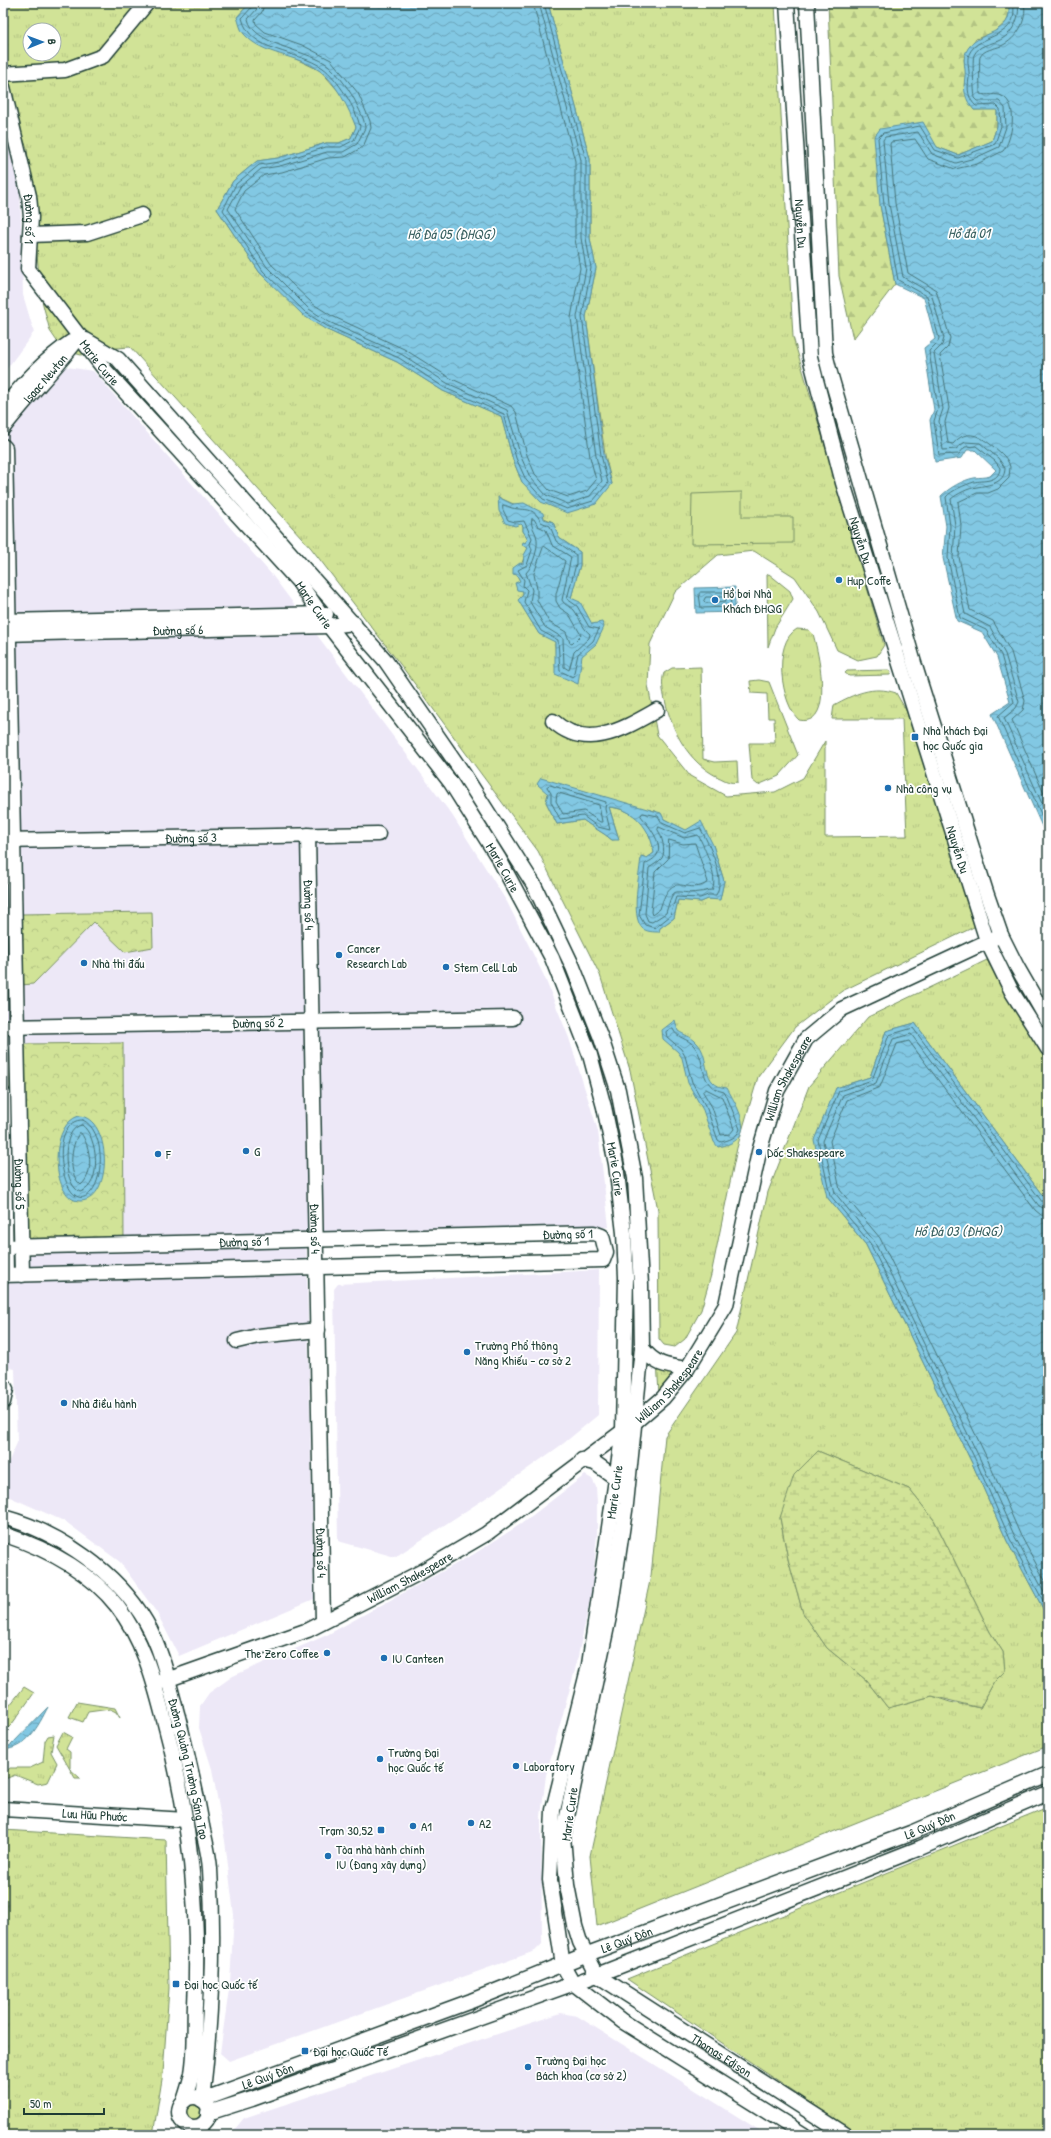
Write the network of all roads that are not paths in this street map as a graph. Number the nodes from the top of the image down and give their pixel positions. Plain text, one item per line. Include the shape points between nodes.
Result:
1 (147, 3) edge
2 (787, 3) edge
3 (807, 3) edge
4 (3, 74) edge
5 (3, 87) edge
6 (142, 215) dead end
7 (30, 235) junction
8 (80, 336) junction
9 (825, 353) junction
10 (810, 357) junction
11 (3, 408) edge
12 (3, 428) edge
13 (3, 446) edge
14 (343, 611) junction
15 (325, 620) junction
16 (354, 623) junction
17 (6, 627) edge
18 (657, 710) dead end
19 (553, 720) dead end
20 (378, 834) dead end
21 (308, 835) junction
22 (8, 841) edge
23 (513, 853) junction
24 (499, 859) junction
25 (1001, 935) junction
26 (987, 941) junction
27 (513, 1018) dead end
28 (1048, 1021) edge
29 (312, 1022) junction
30 (10, 1027) edge
31 (1048, 1049) edge
32 (3, 1094) edge
33 (316, 1240) junction
34 (4, 1247) edge
35 (21, 1247) junction
36 (317, 1267) junction
37 (4, 1275) edge
38 (22, 1275) junction
39 (318, 1330) junction
40 (237, 1341) dead end
41 (642, 1348) junction
42 (686, 1369) junction
43 (3, 1384) edge
44 (3, 1402) edge
45 (635, 1422) junction
46 (624, 1431) junction
47 (582, 1460) junction
48 (616, 1478) junction
49 (3, 1517) edge
50 (3, 1534) edge
51 (323, 1622) junction
52 (161, 1682) junction
53 (1048, 1774) edge
54 (1001, 1794) junction
55 (1048, 1794) edge
56 (3, 1809) edge
57 (1009, 1810) junction
58 (186, 1820) junction
59 (913, 1832) junction
60 (920, 1848) junction
61 (586, 1955) junction
62 (563, 1965) junction
63 (596, 1975) junction
64 (573, 1983) junction
65 (471, 2001) junction
66 (477, 2018) junction
67 (734, 2063) junction
68 (722, 2084) junction
69 (202, 2100) junction
70 (184, 2101) junction
71 (208, 2113) junction
72 (182, 2121) junction
73 (199, 2130) edge
74 (182, 2135) edge
75 (804, 2135) edge
76 (846, 2135) edge

1 - 4 street via 103,56 65,70
2 - 10 street, Nguyễn Du
3 - 9 street, Nguyễn Du
5 - 7 street, Đường số 1 via 29,196
6 - 7 street via 87,233
7 - 8 street, Đường số 1 via 28,269
8 - 11 street, Isaac Newton via 51,355 20,386
8 - 12 street, Isaac Newton via 61,362 29,394
8 - 14 street, Marie Curie via 118,359
8 - 15 street, Marie Curie via 105,370 298,581
9 - 10 street
9 - 25 street, Nguyễn Du via 914,663
10 - 26 street, Nguyễn Du via 843,483
13 - 17 street, Đường số 5
14 - 15 street, Đường số 6
14 - 16 street, Marie Curie
15 - 16 street, Đường số 6
15 - 17 street, Đường số 6
15 - 24 street, Marie Curie via 451,783
16 - 23 street, Marie Curie via 385,660 463,773
17 - 22 street, Đường số 5
18 - 19 street via 617,732 598,736 576,733
20 - 21 street, Đường số 3
21 - 22 street, Đường số 3
21 - 29 street, Đường số 4
22 - 30 street, Đường số 5
23 - 24 street
23 - 41 street, Marie Curie via 534,885 573,967 618,1090 635,1178
24 - 46 street, Marie Curie via 552,958 590,1055 604,1107 616,1164 624,1233
25 - 26 street, William Shakespeare
25 - 28 street, Nguyễn Du via 1016,967
26 - 31 street, Nguyễn Du via 1010,986
26 - 42 street, William Shakespeare via 842,1009 806,1039 777,1091 759,1152 726,1305
27 - 29 street, Đường số 2
29 - 30 street, Đường số 2
29 - 33 street, Đường số 4
30 - 35 street, Đường số 5
32 - 34 street, Đường số 5
33 - 35 street, Đường số 1
33 - 36 street, Đường số 4
33 - 36 street, Đường số 1 via 594,1233 602,1236 606,1252 603,1260
34 - 35 street, Đường số 1
34 - 37 street, Đường số 5
35 - 38 street, Đường số 5
36 - 38 street, Đường số 1
36 - 39 street, Đường số 4
37 - 38 street, Đường số 1
39 - 40 street via 258,1336
39 - 51 street, Đường số 4
41 - 42 street via 651,1360 666,1366
41 - 45 street, Marie Curie
42 - 45 street, William Shakespeare via 663,1398
43 - 44 street via 6,1389
45 - 46 street, William Shakespeare
45 - 61 street, Marie Curie via 610,1612 564,1836 567,1885 575,1926
46 - 47 street, William Shakespeare
46 - 48 street, Marie Curie
47 - 48 street via 594,1463
47 - 51 street, William Shakespeare via 480,1538 421,1572
48 - 62 street, Marie Curie via 589,1665 553,1810 550,1880
49 - 52 street, Đường Quảng Trường Sáng Tạo via 32,1527 85,1557 127,1595 146,1621 159,1647
50 - 52 street, Đường Quảng Trường Sáng Tạo via 53,1554 97,1585 117,1606 133,1630
51 - 52 street, William Shakespeare via 284,1639
52 - 58 street, Đường Quảng Trường Sáng Tạo
52 - 69 street, Đường Quảng Trường Sáng Tạo via 193,1774 210,1867 212,1966
53 - 54 street, Lê Quý Đôn
54 - 57 street
54 - 59 street, Lê Quý Đôn
55 - 57 street, Lê Quý Đôn
56 - 58 street, Lưu Hữu Phước
57 - 60 street, Lê Quý Đôn
58 - 70 street, Đường Quảng Trường Sáng Tạo via 196,1903 197,1952 192,2072
59 - 60 street
59 - 61 street, Lê Quý Đôn
60 - 63 street, Lê Quý Đôn
61 - 62 street, Lê Quý Đôn
61 - 63 street, Marie Curie
62 - 64 street
62 - 65 street, Lê Quý Đôn
63 - 64 street, Lê Quý Đôn
63 - 67 street, Thomas Edison
64 - 66 street, Lê Quý Đôn
64 - 68 street, Thomas Edison via 622,2021
65 - 66 street
65 - 69 street, Lê Quý Đôn
66 - 71 street, Lê Quý Đôn
67 - 68 street
67 - 76 street, Thomas Edison
68 - 75 street, Thomas Edison
69 - 70 street via 193,2098
69 - 71 street via 208,2108
70 - 72 street via 179,2110
71 - 73 street
72 - 73 street
72 - 74 street

